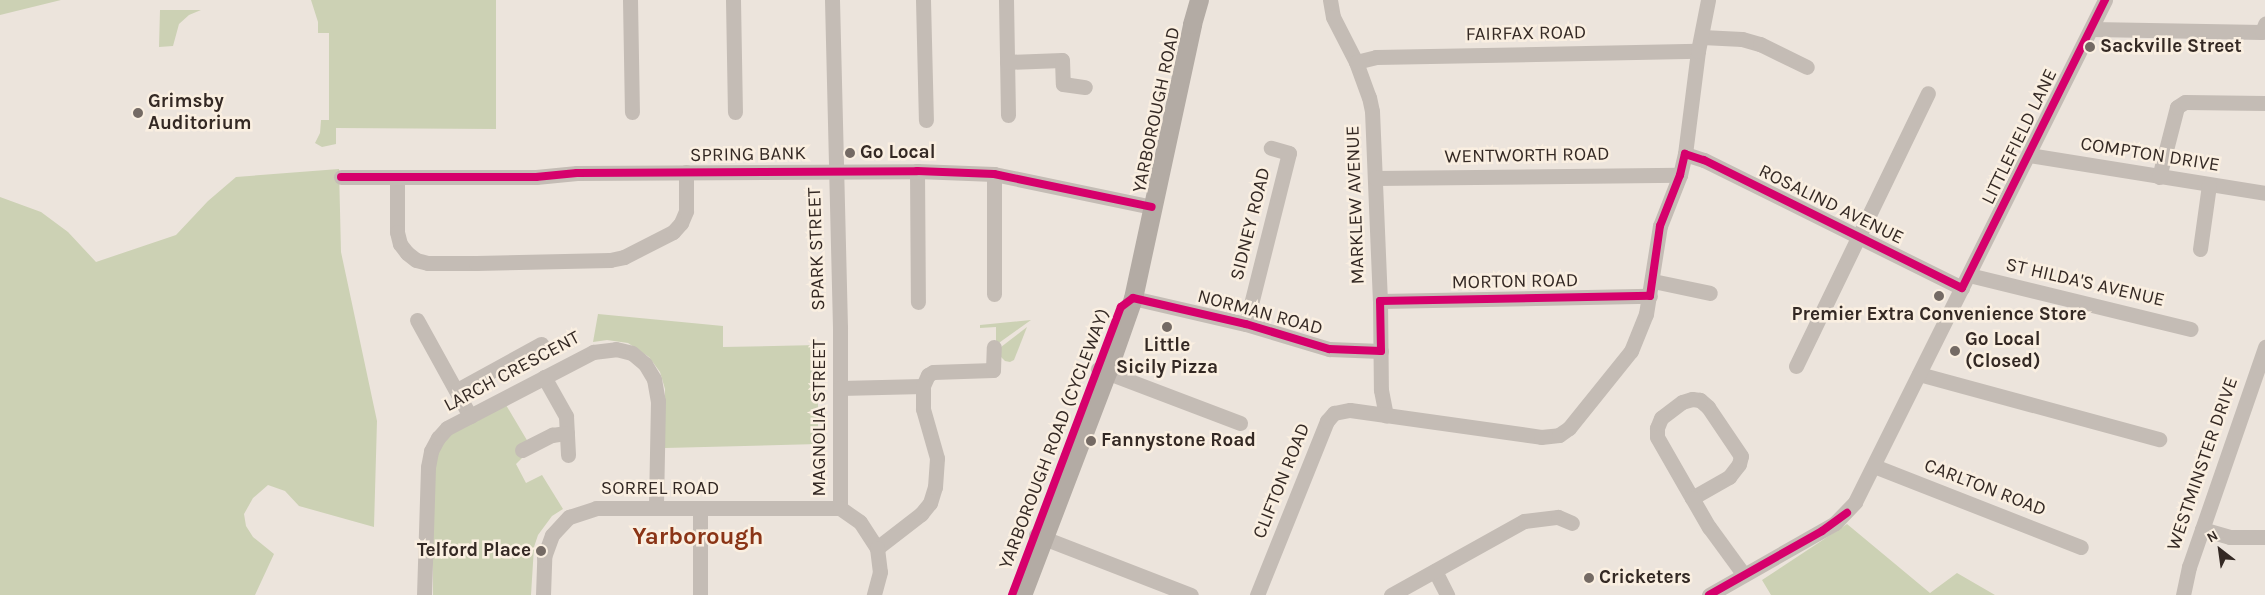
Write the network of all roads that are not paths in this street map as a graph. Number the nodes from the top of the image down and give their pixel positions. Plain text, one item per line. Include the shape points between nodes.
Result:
1 (630, 0) edge
2 (733, 0) edge
3 (832, 0) edge
4 (924, 0) edge
5 (1006, 0) edge
6 (1199, 0) edge
7 (1330, 0) edge
8 (1708, 0) edge
9 (2105, 0) edge
10 (2092, 28) junction
11 (2262, 31) edge
12 (1700, 44) junction
13 (1007, 62) junction
14 (1356, 62) junction
15 (1807, 67) dead end
16 (1085, 87) dead end
17 (1928, 94) dead end
18 (2265, 103) edge
19 (632, 112) dead end
20 (734, 112) dead end
21 (1008, 115) dead end
22 (926, 120) dead end
23 (1271, 148) dead end
24 (1685, 154) junction
25 (2028, 155) junction
26 (835, 170) junction
27 (917, 171) junction
28 (686, 172) junction
29 (994, 174) junction
30 (1680, 175) junction
31 (397, 176) junction
32 (341, 177) dead end
33 (2159, 177) junction
34 (1375, 178) junction
35 (2209, 185) junction
36 (2265, 193) edge
37 (1152, 207) junction
38 (1859, 238) junction
39 (2200, 249) dead end
40 (1966, 282) junction
41 (1651, 289) junction
42 (1710, 293) dead end
43 (994, 294) dead end
44 (1133, 298) junction
45 (1380, 301) junction
46 (918, 302) dead end
47 (417, 320) dead end
48 (1246, 324) junction
49 (840, 328) joint
50 (2191, 329) dead end
51 (541, 344) dead end
52 (994, 347) dead end
53 (2265, 347) edge
54 (1381, 351) junction
55 (1796, 366) dead end
56 (1103, 370) junction
57 (1919, 374) junction
58 (544, 376) junction
59 (923, 386) junction
60 (840, 388) junction
61 (457, 390) junction
62 (470, 416) junction
63 (1386, 416) junction
64 (1240, 423) dead end
65 (567, 433) junction
66 (2159, 439) dead end
67 (522, 450) dead end
68 (568, 455) dead end
69 (1874, 466) junction
70 (1692, 498) junction
71 (656, 508) junction
72 (840, 508) junction
73 (700, 509) junction
74 (1572, 522) dead end
75 (2202, 529) junction
76 (1040, 536) junction
77 (2265, 538) edge
78 (2080, 547) dead end
79 (878, 548) junction
80 (1435, 571) junction
81 (1744, 575) junction
82 (424, 595) edge
83 (543, 595) edge
84 (700, 595) edge
85 (874, 595) edge
86 (1022, 595) edge
87 (1191, 595) edge
88 (1257, 595) edge
89 (1391, 595) edge
90 (1447, 595) edge
91 (1709, 595) edge
92 (2183, 595) edge

1 - 19 street
2 - 20 street
3 - 26 street, SPARK STREET
4 - 22 street
5 - 13 street
6 - 37 main road, YARBOROUGH ROAD
7 - 14 street, MARKLEW AVENUE via 1333,17
8 - 12 street
9 - 10 street, LITTLEFIELD LANE
10 - 11 street
10 - 25 street, LITTLEFIELD LANE
12 - 14 street, FAIRFAX ROAD via 1376,57
12 - 15 street, FAIRFAX ROAD via 1742,39 1760,44
12 - 24 street
13 - 16 street via 1062,60 1064,84
13 - 21 street
14 - 34 street, MARKLEW AVENUE via 1372,111
17 - 38 street
18 - 33 street via 2185,102 2177,107
23 - 48 street, SIDNEY ROAD via 1290,153
24 - 30 street
24 - 38 street, ROSALIND AVENUE via 1704,160
25 - 33 street, COMPTON DRIVE
25 - 40 street, LITTLEFIELD LANE
26 - 27 street, SPRING BANK
26 - 28 street, SPRING BANK
26 - 49 street, SPARK STREET
27 - 29 street, SPRING BANK
27 - 46 street
28 - 31 street, SPRING BANK via 577,173 536,177
28 - 31 street via 686,212 681,223 673,232 624,257 476,263 428,263 407,253 397,232
29 - 37 street, SPRING BANK
29 - 43 street
30 - 34 street, WENTWORTH ROAD
30 - 41 street via 1660,226
31 - 32 street, SPRING BANK
33 - 35 street, COMPTON DRIVE
34 - 45 street, MARKLEW AVENUE
35 - 36 street, COMPTON DRIVE
35 - 39 street
37 - 44 main road, YARBOROUGH ROAD
38 - 40 street, ROSALIND AVENUE
38 - 55 street
40 - 50 street, ST HILDA'S AVENUE
40 - 57 street, LITTLEFIELD LANE
41 - 42 street, MORTON ROAD
41 - 45 street, MORTON ROAD
41 - 63 street, CLIFTON ROAD via 1640,332 1631,351 1569,428 1559,435 1541,437
44 - 48 street, NORMAN ROAD
44 - 56 main road, YARBOROUGH ROAD
45 - 54 street, MARKLEW AVENUE
47 - 61 street
48 - 54 street, NORMAN ROAD via 1329,349
49 - 60 street, MAGNOLIA STREET
51 - 61 street
52 - 59 street via 993,370 933,372
53 - 75 street, WESTMINSTER DRIVE
54 - 63 street, MARKLEW AVENUE via 1381,390
56 - 64 street
56 - 76 main road, YARBOROUGH ROAD
57 - 66 street
57 - 69 street, LITTLEFIELD LANE
58 - 62 street, LARCH CRESCENT
58 - 65 street via 566,416
58 - 71 street, LARCH CRESCENT via 600,350 624,350 645,364 654,379 658,401
59 - 60 street
59 - 79 street via 923,409 937,458 935,487 921,514
60 - 72 street, MAGNOLIA STREET
61 - 62 street
62 - 82 street, LARCH CRESCENT via 447,428 431,451
63 - 88 street, CLIFTON ROAD via 1340,410 1327,421
65 - 67 street via 552,435
65 - 68 street
69 - 78 street, CARLTON ROAD
69 - 81 street, LITTLEFIELD LANE via 1855,502 1841,518
70 - 70 street via 1657,437 1661,418 1682,402 1692,399 1700,400 1708,407 1741,456 1729,477
70 - 81 street
71 - 73 street, SORREL ROAD
71 - 83 street, SORREL ROAD via 596,508 570,517 560,525 547,546
72 - 73 street, SORREL ROAD
72 - 79 street via 860,522
73 - 84 street
74 - 80 street via 1558,517 1524,521
75 - 77 street via 2230,537
75 - 92 street, WESTMINSTER DRIVE via 2185,578
76 - 86 main road, YARBOROUGH ROAD
76 - 87 street
79 - 85 street via 880,572
80 - 89 street
80 - 90 street
81 - 91 street, LITTLEFIELD LANE

